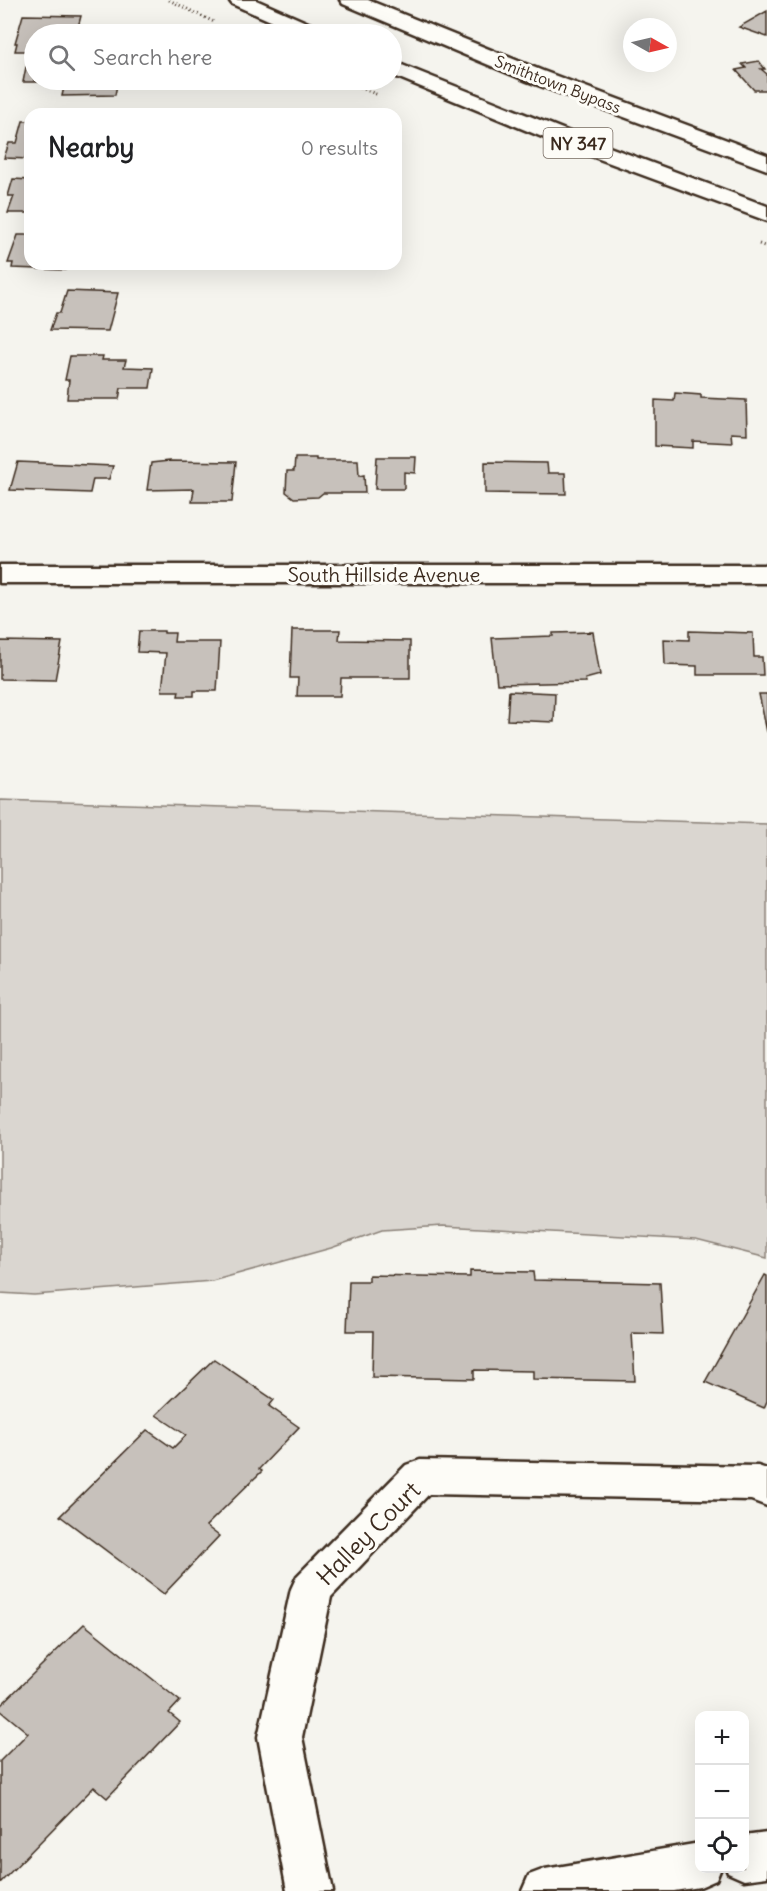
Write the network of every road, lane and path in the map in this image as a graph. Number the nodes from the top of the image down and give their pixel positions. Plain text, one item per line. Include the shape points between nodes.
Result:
1 (169, 0) edge
2 (239, 0) edge
3 (353, 1) edge
4 (218, 24) edge
5 (294, 24) edge
6 (402, 71) edge
7 (767, 163) edge
8 (767, 214) edge
9 (0, 573) edge
10 (767, 574) edge
11 (767, 1489) edge
12 (767, 1855) edge
13 (749, 1857) edge
14 (695, 1866) edge
15 (310, 1891) edge
16 (545, 1891) edge

1 - 4 path
2 - 5 main road
3 - 7 main road, Smithtown Bypass / NY 347 via 525,72
6 - 8 main road, NY 347 via 572,141
9 - 10 main road, South Hillside Avenue
11 - 15 main road, Halley Court via 758,1483 420,1478 312,1589 280,1737
12 - 13 main road
14 - 16 main road

